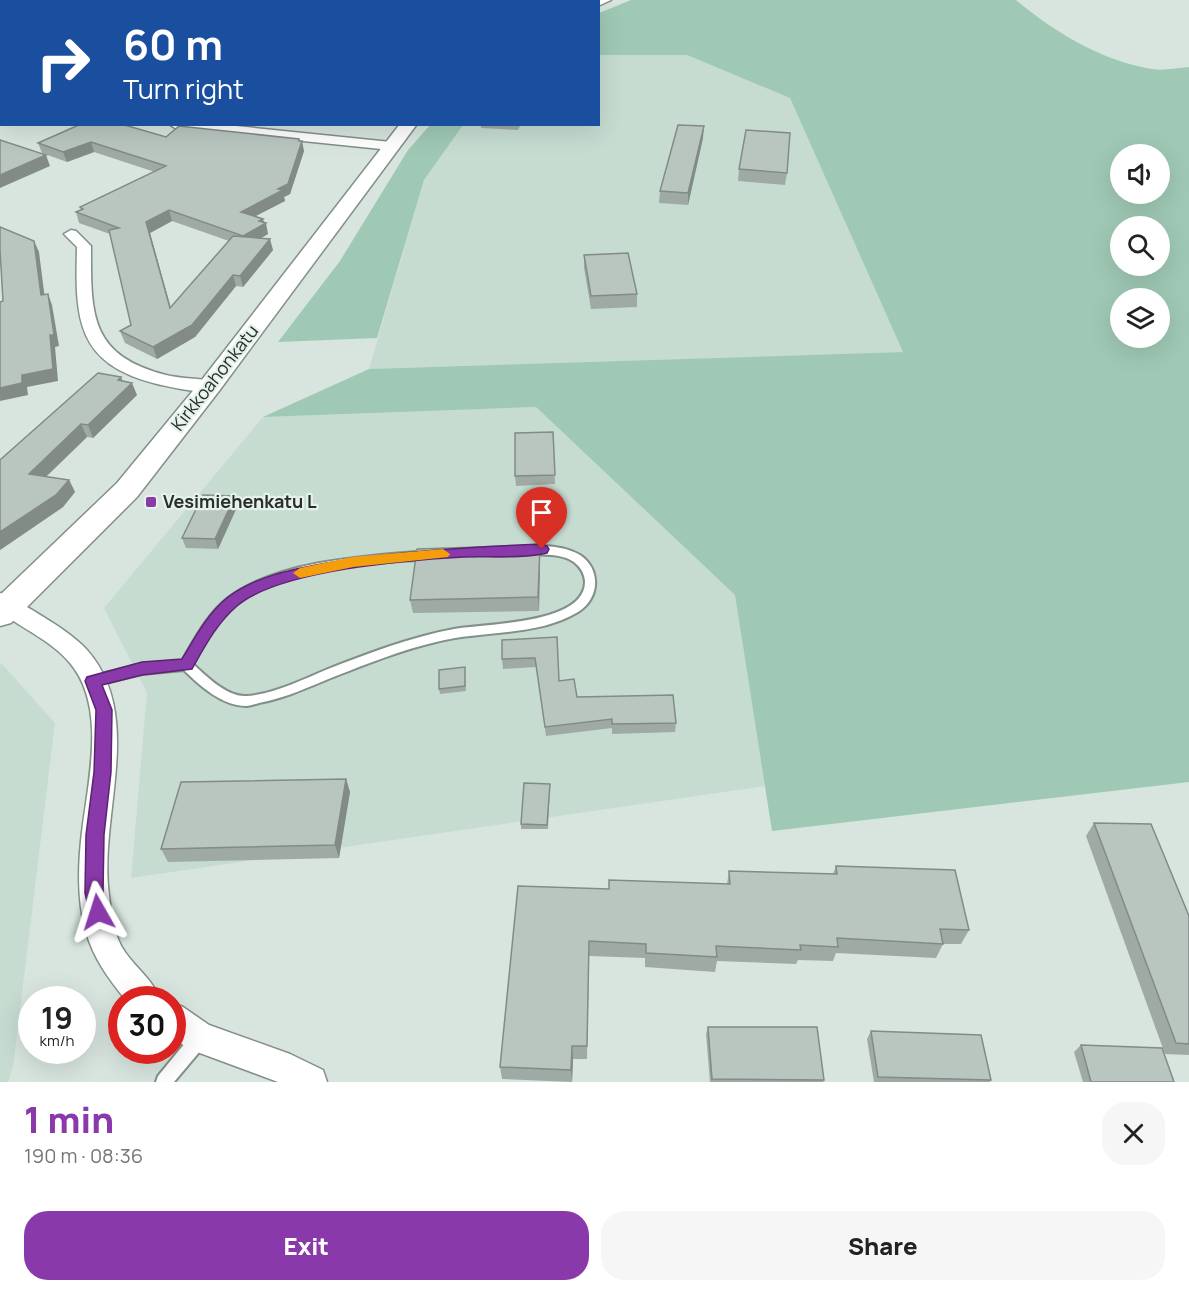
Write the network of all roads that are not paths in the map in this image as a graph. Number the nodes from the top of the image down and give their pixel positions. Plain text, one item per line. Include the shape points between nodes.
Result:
1 (200, 126) edge
2 (407, 126) edge
3 (391, 146) junction
4 (71, 234) dead end
5 (210, 386) junction
6 (511, 552) edge
7 (438, 554) edge
8 (3, 607) edge
9 (186, 665) junction
10 (93, 681) junction
11 (135, 986) edge
12 (186, 1028) edge
13 (200, 1038) junction
14 (164, 1082) edge
15 (311, 1082) edge

1 - 3 street
2 - 3 street, Kirkkoahonkatu
3 - 5 street, Kirkkoahonkatu
4 - 5 street via 84,246 85,298 97,341 140,373 184,386
5 - 8 street, Kirkkoahonkatu via 127,490
6 - 9 lane via 542,549 579,559 592,583 587,598 575,609 550,618 519,626 466,631 417,644 280,695 252,700 243,701 209,686
7 - 9 lane via 353,562 290,575 256,587 232,601 207,628
8 - 10 street via 64,644 79,657
9 - 10 lane via 142,669
10 - 11 street via 104,710 94,893 101,932 113,961
12 - 13 street
13 - 14 lane
13 - 15 street via 279,1065

